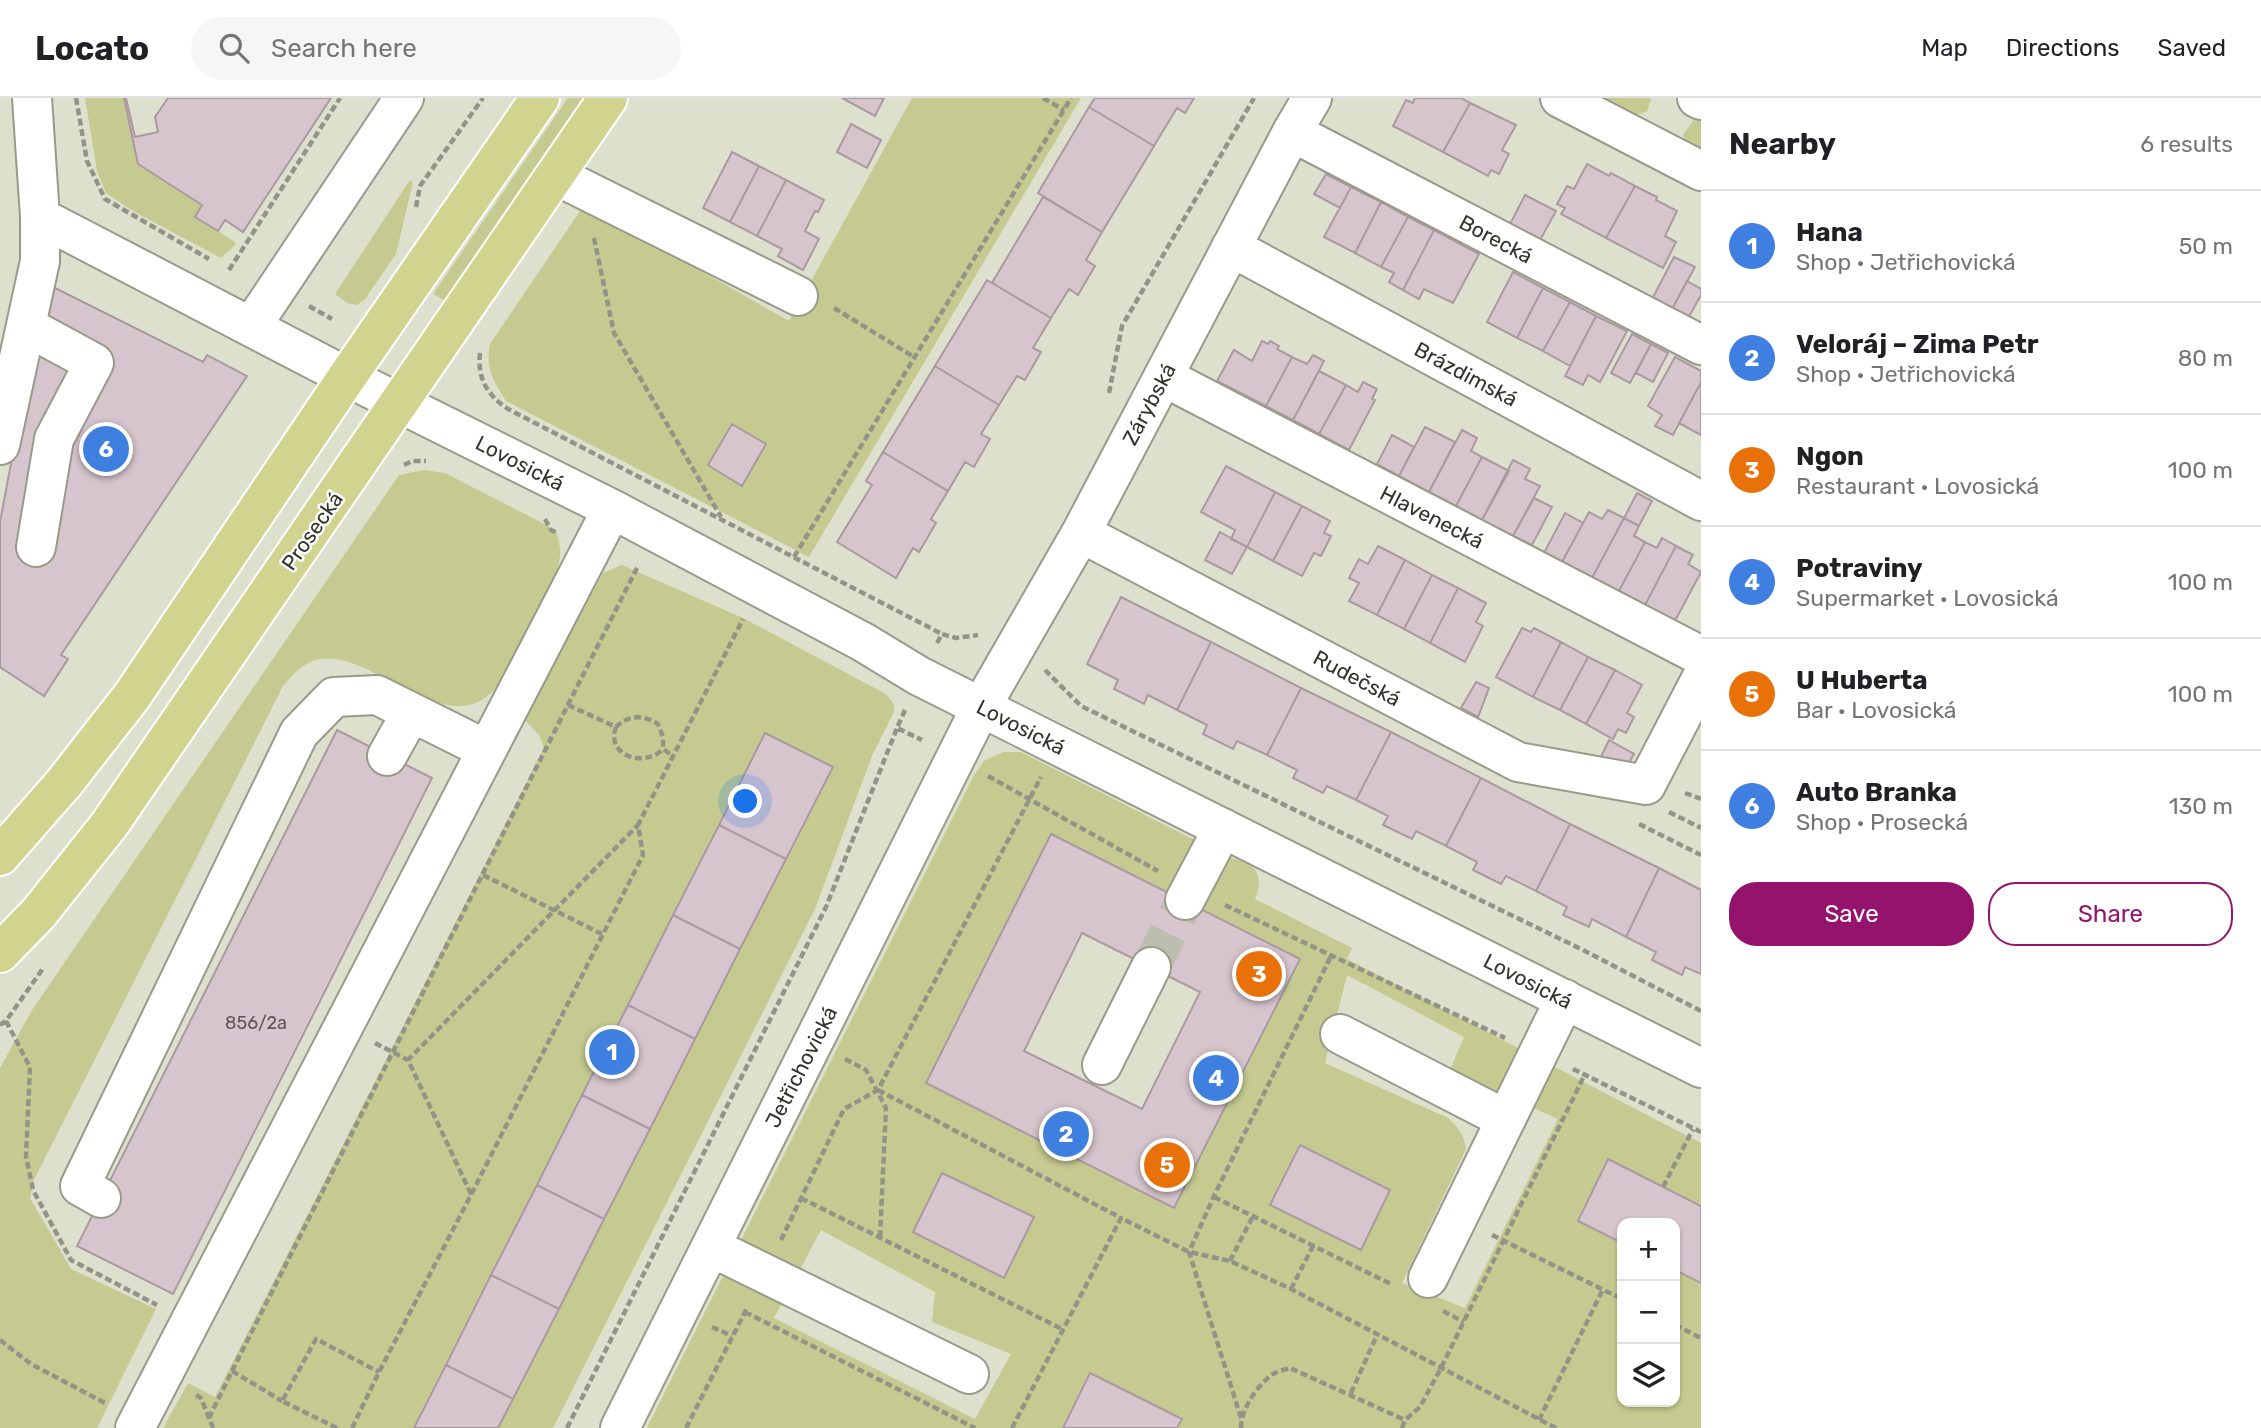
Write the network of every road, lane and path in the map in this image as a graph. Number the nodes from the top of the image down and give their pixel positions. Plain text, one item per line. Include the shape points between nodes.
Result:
1 (32, 98) edge
2 (76, 98) edge
3 (340, 98) edge
4 (404, 98) edge
5 (540, 98) edge
6 (608, 98) edge
7 (1044, 98) edge
8 (1071, 98) edge
9 (1254, 98) edge
10 (1312, 98) edge
11 (1560, 98) edge
12 (1065, 110) junction
13 (1292, 132) junction
14 (1701, 171) edge
15 (570, 182) junction
16 (40, 218) junction
17 (1231, 247) junction
18 (229, 270) junction
19 (277, 288) junction
20 (798, 296) joint
21 (332, 319) dead end
22 (26, 326) junction
23 (251, 327) junction
24 (1701, 345) edge
25 (914, 357) junction
26 (347, 377) junction
27 (1164, 377) junction
28 (488, 392) dead end
29 (1107, 402) dead end
30 (400, 403) junction
31 (0, 445) edge
32 (1701, 501) edge
33 (612, 509) junction
34 (722, 519) junction
35 (1081, 533) junction
36 (36, 547) dead end
37 (794, 557) junction
38 (638, 566) dead end
39 (743, 618) dead end
40 (985, 630) dead end
41 (942, 634) dead end
42 (978, 635) dead end
43 (1701, 656) edge
44 (1701, 679) edge
45 (568, 705) junction
46 (981, 706) junction
47 (1081, 706) dead end
48 (411, 713) junction
49 (617, 727) junction
50 (897, 728) dead end
51 (1058, 746) junction
52 (663, 749) junction
53 (487, 750) junction
54 (387, 756) dead end
55 (673, 756) junction
56 (638, 825) junction
57 (1223, 828) junction
58 (0, 856) edge
59 (483, 875) junction
60 (1185, 900) tunnel mouth
61 (1231, 908) dead end
62 (554, 911) junction
63 (602, 934) junction
64 (0, 953) edge
65 (1331, 956) junction
66 (1151, 967) tunnel mouth
67 (1564, 999) junction
68 (1340, 1034) dead end
69 (1538, 1053) junction
70 (1102, 1065) dead end
71 (1701, 1068) edge
72 (1585, 1074) junction
73 (878, 1090) junction
74 (1505, 1119) junction
75 (1693, 1129) junction
76 (1701, 1132) edge
77 (1663, 1187) dead end
78 (471, 1195) junction
79 (1214, 1196) junction
80 (101, 1198) dead end
81 (801, 1198) junction
82 (1253, 1216) junction
83 (1457, 1218) junction
84 (1121, 1219) junction
85 (880, 1237) junction
86 (1503, 1240) junction
87 (1314, 1244) junction
88 (711, 1247) junction
89 (1189, 1252) junction
90 (1230, 1261) junction
91 (765, 1273) junction
92 (1292, 1289) junction
93 (1603, 1289) junction
94 (1421, 1291) junction
95 (1617, 1296) edge
96 (745, 1312) junction
97 (1464, 1322) junction
98 (1680, 1328) edge
99 (1062, 1329) junction
100 (1377, 1335) junction
101 (1701, 1338) edge
102 (0, 1340) edge
103 (1441, 1368) junction
104 (232, 1371) junction
105 (379, 1372) junction
106 (969, 1374) dead end
107 (1351, 1394) junction
108 (282, 1401) junction
109 (209, 1418) dead end
110 (1241, 1418) junction
111 (1405, 1420) junction
112 (1539, 1420) junction
113 (136, 1425) edge
114 (337, 1428) edge
115 (352, 1428) edge
116 (566, 1428) edge
117 (620, 1428) edge
118 (685, 1428) edge
119 (975, 1428) edge
120 (1012, 1428) edge
121 (1241, 1428) edge
122 (1402, 1428) edge
123 (1556, 1428) edge

1 - 16 street
2 - 18 path via 87,161 105,200
3 - 18 path
4 - 19 street
5 - 26 main road
6 - 15 main road, Prosecká
7 - 12 path
8 - 12 path
9 - 29 path via 1122,326
10 - 13 street, Zárybská
11 - 14 street
12 - 25 path
13 - 17 street, Zárybská
13 - 24 street, Borecká
15 - 20 street
15 - 30 main road, Prosecká
15 - 34 path via 614,333
16 - 22 street via 40,261
16 - 23 street, Lovosická
17 - 27 street, Zárybská
17 - 32 street, Brázdimská
18 - 19 path
19 - 21 path
19 - 23 street
20 - 25 path via 827,304
22 - 31 street
22 - 36 street via 94,363 54,439
23 - 26 street, Lovosická
25 - 37 path
26 - 30 street, Lovosická
26 - 58 main road via 132,696
27 - 35 street, Zárybská
27 - 43 street, Hlavenecká
28 - 34 path via 508,409
30 - 33 street, Lovosická
30 - 64 main road, Prosecká via 109,824 38,914
33 - 46 street, Lovosická
33 - 53 street
34 - 37 path
35 - 44 street, Rudečská via 1518,762 1646,785
35 - 46 street, Zárybská
37 - 41 path
38 - 45 path
39 - 55 path
40 - 42 path
45 - 49 path
45 - 59 path
46 - 51 street, Lovosická
46 - 88 street, Jetřichovická
47 - 51 path
48 - 53 street
48 - 54 street
48 - 80 street via 377,695 334,697 299,733 239,893 162,1047 80,1186
49 - 52 path via 624,719 648,718 658,724
49 - 52 path via 615,745 630,757 651,757
50 - 116 path via 826,907
51 - 57 street, Lovosická
51 - 73 path
52 - 55 path
53 - 113 street
55 - 56 path
56 - 62 path
56 - 63 path via 643,855
57 - 60 street
57 - 67 street, Lovosická
59 - 62 path
59 - 104 path
61 - 65 path
62 - 63 path
62 - 78 path via 408,1060
63 - 78 path
65 - 69 path
65 - 79 path
66 - 70 street
67 - 69 street
67 - 71 street, Lovosická
68 - 74 street
69 - 72 path
69 - 74 street
72 - 75 path
72 - 86 path
73 - 81 path via 844,1109
73 - 84 path
73 - 85 path via 886,1108
74 - 83 street
75 - 76 path
75 - 77 path
78 - 105 path
79 - 82 path
79 - 89 path
81 - 85 path
81 - 91 path
82 - 87 path
82 - 90 path
83 - 86 path
83 - 94 street
84 - 89 path
84 - 99 path
85 - 99 path
86 - 93 path
86 - 97 path
87 - 92 path
87 - 94 path
88 - 91 street
88 - 117 street, Jetřichovická
89 - 90 path
89 - 110 path
90 - 92 path
91 - 96 path
91 - 106 street
92 - 100 path
93 - 95 path
93 - 112 path
94 - 97 path
96 - 118 path
96 - 119 path
97 - 103 path
98 - 101 path
99 - 120 path
100 - 103 path
100 - 107 path
102 - 113 path via 31,1364
103 - 111 path via 1420,1407
103 - 112 path
104 - 108 path
104 - 109 path
105 - 108 path via 316,1339
105 - 115 path
107 - 110 path via 1290,1368 1270,1375
107 - 111 path
108 - 114 path
110 - 121 path
111 - 122 path
112 - 123 path

